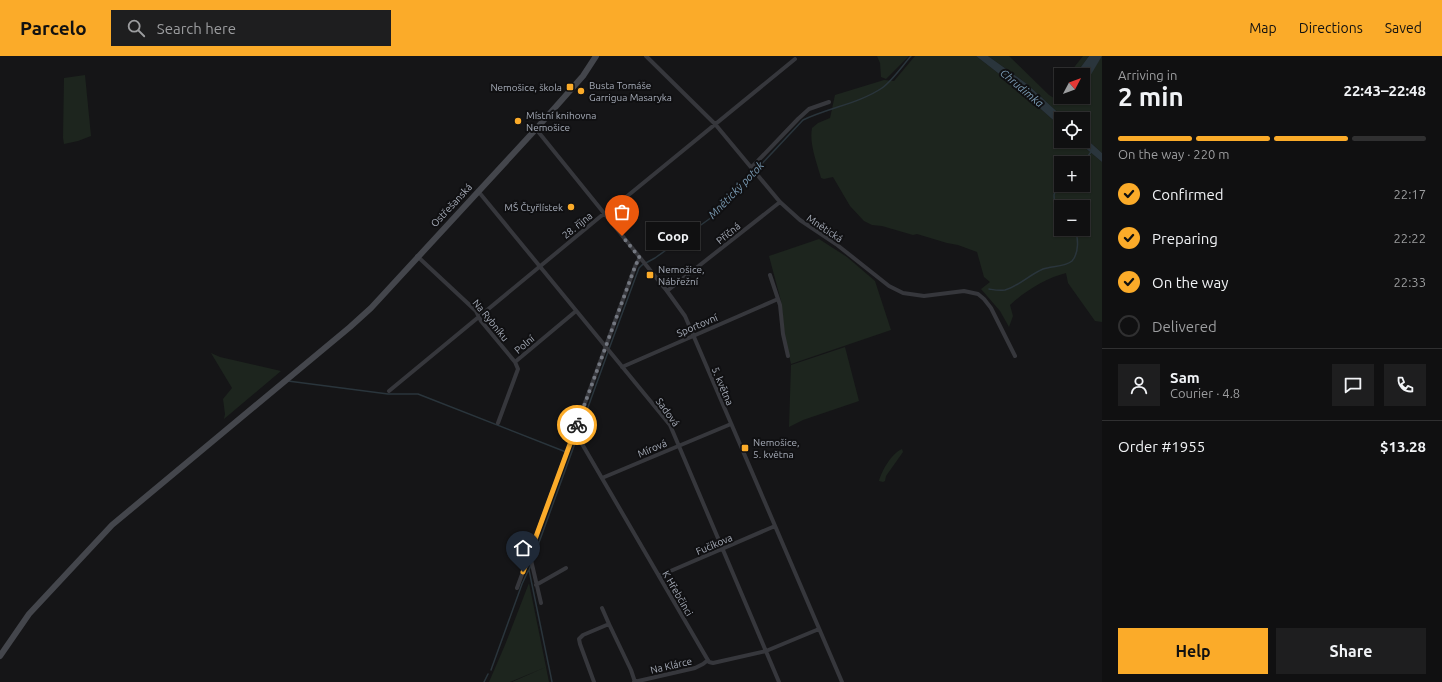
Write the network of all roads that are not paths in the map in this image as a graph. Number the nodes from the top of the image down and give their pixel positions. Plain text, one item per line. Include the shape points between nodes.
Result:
1 (596, 56) edge
2 (646, 56) edge
3 (795, 59) dead end
4 (829, 102) dead end
5 (715, 124) junction
6 (536, 129) junction
7 (751, 168) junction
8 (478, 191) junction
9 (780, 202) junction
10 (604, 213) junction
11 (417, 256) junction
12 (641, 259) junction
13 (539, 266) junction
14 (770, 275) dead end
15 (667, 291) junction
16 (778, 299) junction
17 (576, 311) junction
18 (479, 316) junction
19 (693, 336) junction
20 (606, 348) junction
21 (788, 356) dead end
22 (1015, 356) dead end
23 (515, 362) junction
24 (622, 367) junction
25 (389, 390) dead end
26 (498, 423) dead end
27 (731, 424) junction
28 (576, 434) junction
29 (679, 445) junction
30 (602, 478) junction
31 (775, 526) junction
32 (723, 549) junction
33 (510, 550) dead end
34 (528, 558) junction
35 (566, 568) dead end
36 (659, 576) junction
37 (536, 585) junction
38 (517, 588) dead end
39 (541, 602) dead end
40 (602, 608) dead end
41 (609, 624) junction
42 (819, 629) junction
43 (766, 651) junction
44 (0, 656) edge
45 (708, 660) junction
46 (594, 682) edge
47 (635, 682) edge
48 (779, 682) edge
49 (842, 682) edge

1 - 6 street, Ostřešanská via 583,76
2 - 5 street, Mnětická
3 - 5 street, 28. října
4 - 7 street via 809,109
5 - 7 street, Mnětická
5 - 10 street, 28. října
6 - 8 street, Ostřešanská
6 - 10 street, 5. května
7 - 9 street, Mnětická
8 - 11 street, Ostřešanská
8 - 13 street, Sadová
9 - 15 street, Příčná
9 - 22 street, Mnětická via 800,220 836,244 895,290 916,296 964,291 978,294 991,308
10 - 12 street, 5. května
10 - 13 street, 28. října
11 - 18 street, Na Rybníku
11 - 44 street, Ostřešanská via 364,314 112,525 29,614
12 - 15 street, 5. května
12 - 20 street via 636,264
13 - 17 street, Sadová
13 - 18 street, 28. října
14 - 16 street
15 - 19 street, 5. května via 685,316
16 - 19 street, Sportovní
16 - 21 street
17 - 20 street, Sadová
17 - 23 street, Polní
18 - 23 street, Na Rybníku
18 - 25 street, 28. října
19 - 24 street, Sportovní
19 - 27 street, 5. května
20 - 24 street, Sadová
20 - 28 street
23 - 26 street, Polní via 518,369
24 - 29 street, Sadová via 670,425
27 - 29 street, Mírová
27 - 31 street, 5. května
28 - 30 street, K Hřebčinci
28 - 34 street
29 - 30 street, Mírová
29 - 32 street, Sadová
30 - 36 street, K Hřebčinci
31 - 32 street, Fučíkova
31 - 42 street, 5. května
32 - 36 street, Fučíkova
32 - 43 street, Sadová
33 - 34 street
34 - 37 street via 531,560
34 - 38 street
35 - 37 street
36 - 45 street, K Hřebčinci
37 - 39 street
40 - 41 street, Na Klárce
41 - 46 street via 579,638
41 - 47 street, Na Klárce via 632,670
42 - 43 street
42 - 49 street, 5. května
43 - 45 street via 713,663
43 - 48 street, Sadová
45 - 47 street, Na Klárce via 695,668

